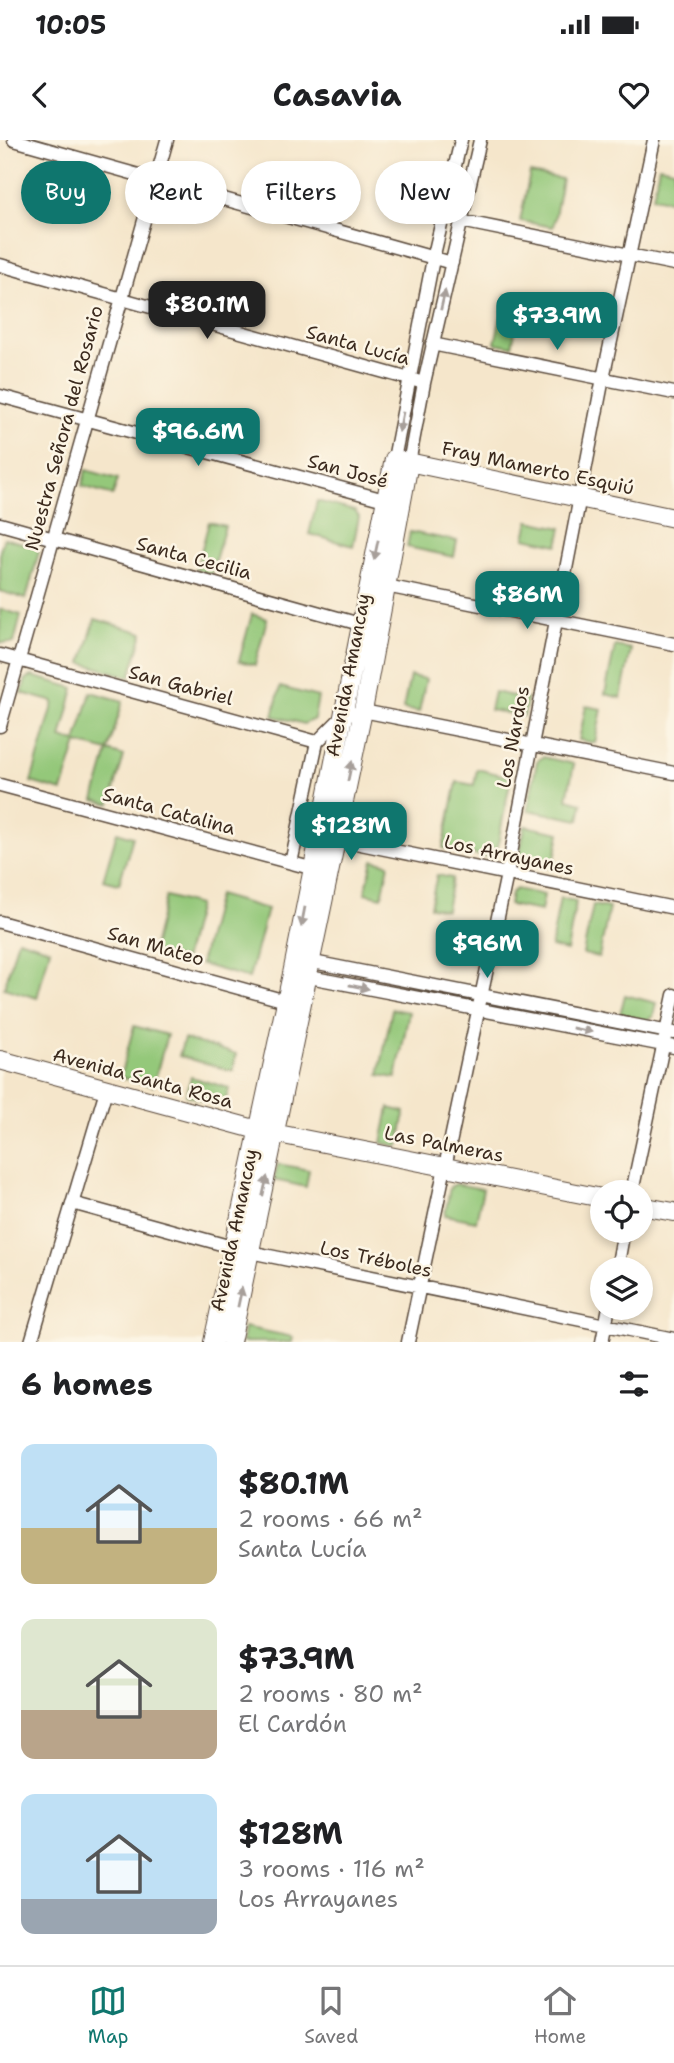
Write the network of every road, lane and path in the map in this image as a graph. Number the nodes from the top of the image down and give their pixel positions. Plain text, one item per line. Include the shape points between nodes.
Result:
1 (14, 140) edge
2 (167, 140) edge
3 (461, 140) edge
4 (654, 140) edge
5 (477, 141) edge
6 (161, 161) edge
7 (473, 161) edge
8 (125, 172) edge
9 (227, 201) edge
10 (475, 223) edge
11 (142, 224) edge
12 (460, 224) edge
13 (628, 256) junction
14 (433, 259) junction
15 (452, 263) junction
16 (674, 264) edge
17 (0, 265) edge
18 (120, 299) junction
19 (432, 344) junction
20 (603, 378) junction
21 (409, 380) junction
22 (424, 383) junction
23 (674, 393) edge
24 (0, 396) edge
25 (86, 421) junction
26 (402, 461) junction
27 (580, 498) junction
28 (394, 502) junction
29 (674, 518) edge
30 (0, 524) edge
31 (54, 540) junction
32 (386, 586) junction
33 (557, 620) junction
34 (360, 624) junction
35 (378, 630) junction
36 (674, 644) edge
37 (0, 655) edge
38 (20, 661) junction
39 (363, 711) junction
40 (342, 717) junction
41 (0, 726) edge
42 (317, 742) junction
43 (530, 743) junction
44 (674, 773) edge
45 (0, 785) edge
46 (336, 839) junction
47 (291, 863) junction
48 (321, 871) junction
49 (506, 874) junction
50 (674, 908) edge
51 (0, 922) edge
52 (301, 968) junction
53 (674, 995) edge
54 (481, 996) junction
55 (293, 1003) junction
56 (478, 1010) junction
57 (670, 1032) edge
58 (669, 1046) edge
59 (1, 1065) edge
60 (106, 1090) junction
61 (258, 1130) junction
62 (276, 1132) junction
63 (443, 1165) junction
64 (635, 1180) edge
65 (590, 1196) edge
66 (72, 1203) junction
67 (653, 1208) edge
68 (674, 1212) edge
69 (231, 1248) junction
70 (250, 1252) junction
71 (420, 1287) junction
72 (606, 1320) edge
73 (605, 1325) junction
74 (674, 1339) edge
75 (31, 1342) edge
76 (213, 1342) edge
77 (231, 1342) edge
78 (408, 1342) edge
79 (602, 1342) edge

1 - 8 street
2 - 6 street, Nuestra Señora del Rosario
3 - 14 street, Avenida Amancay
4 - 13 street, Los Nardos
5 - 7 street, Avenida Amancay
9 - 14 street
10 - 13 street
11 - 18 street, Nuestra Señora del Rosario
12 - 15 street, Avenida Amancay
13 - 16 street
13 - 20 street, Los Nardos
14 - 15 street
14 - 21 street, Avenida Amancay
19 -> 15 street, Avenida Amancay
17 - 18 street, Santa Lucía
18 - 21 street, Santa Lucía
18 - 25 street, Nuestra Señora del Rosario
19 - 20 street
19 - 22 street, Avenida Amancay
20 - 23 street
20 - 27 street, Los Nardos
21 - 22 street, Santa Lucía
21 -> 26 street, Avenida Amancay
22 - 26 street, Avenida Amancay
24 - 25 street, San José
25 - 28 street, San José
25 - 31 street, Nuestra Señora del Rosario
26 - 27 street, Fray Mamerto Esquiú
26 - 28 street, Avenida Amancay
27 - 29 street, Fray Mamerto Esquiú
27 - 33 street, Los Nardos
28 - 32 street, Avenida Amancay
28 -> 34 street, Avenida Amancay
30 - 31 street, Santa Cecilia
31 - 34 street, Santa Cecilia
31 - 38 street, Nuestra Señora del Rosario
32 - 33 street
32 - 35 street, Avenida Amancay
33 - 36 street
33 - 43 street, Los Nardos
34 - 35 street, Santa Cecilia
34 - 40 street, Avenida Amancay
35 - 39 street, Avenida Amancay
37 - 38 street, San Gabriel
38 - 41 street, Nuestra Señora del Rosario
38 - 42 street, San Gabriel
39 - 40 street
39 - 43 street
46 -> 39 street, Avenida Amancay
40 - 42 street
40 - 48 street, Avenida Amancay
42 - 47 street
43 - 44 street
43 - 49 street, Los Nardos
45 - 47 street, Santa Catalina
46 - 48 street, Avenida Amancay
46 - 49 street, Los Arrayanes
47 - 48 street, Santa Catalina
48 - 52 street, Avenida Amancay
49 - 50 street, Los Arrayanes
49 - 54 street, Los Nardos
51 - 55 street, San Mateo
52 - 54 street
52 - 55 street, Avenida Amancay
52 -> 56 street
53 - 57 street
54 - 56 street, Los Nardos
54 - 57 street
55 - 61 street, Avenida Amancay
55 - 62 street, Avenida Amancay
56 -> 58 street
56 - 63 street, Los Nardos
57 - 58 street
58 - 64 street
59 - 60 street, Avenida Santa Rosa
60 - 61 street, Avenida Santa Rosa
60 - 66 street
61 - 62 street, Avenida Santa Rosa
61 - 69 street, Avenida Amancay
62 - 63 street, Las Palmeras
70 -> 62 street, Avenida Amancay
63 - 65 street, Las Palmeras
63 - 71 street, Los Nardos
66 - 69 street, Los Tréboles
66 - 75 street
67 - 68 street
69 - 70 street, Los Tréboles
69 - 76 street, Avenida Amancay
70 - 71 street, Los Tréboles
77 -> 70 street, Avenida Amancay
71 - 73 street, Los Tréboles
71 - 78 street, Los Nardos
72 - 73 street
73 - 74 street, Los Tréboles
73 - 79 street

